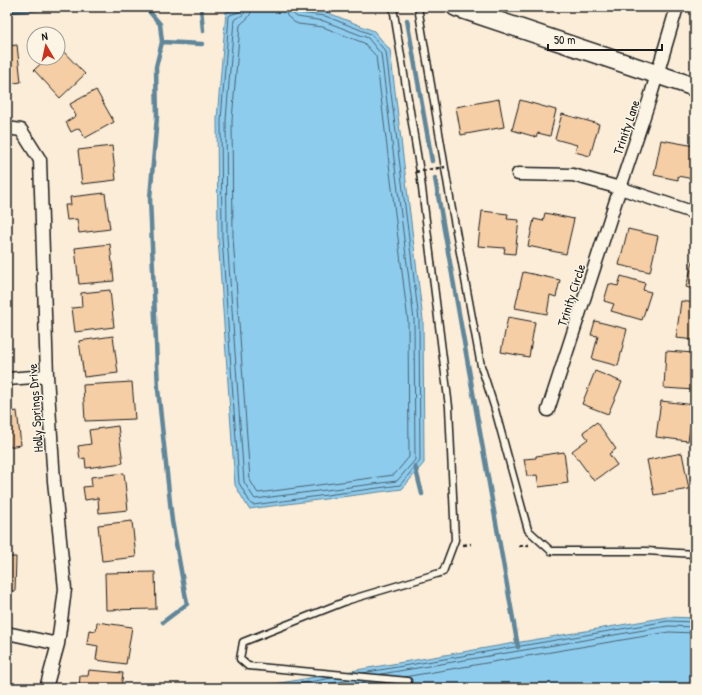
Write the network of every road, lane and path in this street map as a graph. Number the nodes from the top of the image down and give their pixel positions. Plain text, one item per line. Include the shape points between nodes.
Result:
1 (393, 7) edge
2 (418, 7) edge
3 (456, 7) edge
4 (677, 7) edge
5 (658, 74) junction
6 (695, 87) edge
7 (7, 128) edge
8 (445, 167) junction
9 (417, 172) junction
10 (518, 174) dead end
11 (620, 188) junction
12 (695, 214) edge
13 (47, 376) junction
14 (7, 379) edge
15 (548, 410) dead end
16 (530, 545) dead end
17 (519, 546) dead end
18 (695, 554) edge
19 (7, 633) edge
20 (58, 644) junction
21 (408, 681) dead end
22 (46, 688) edge

1 - 9 lane
2 - 8 lane
3 - 5 main road
4 - 5 street, Trinity Lane
5 - 6 main road
5 - 11 street, Trinity Lane
7 - 13 street, Holly Springs Drive via 21,130 40,160
8 - 9 path, bridge
8 - 18 lane via 481,366 528,530 551,551
9 - 21 lane via 449,406 455,540 443,572 349,600 243,642 240,660 248,666
10 - 11 street via 573,175
11 - 12 street
11 - 15 street, Trinity Circle
13 - 14 street
13 - 20 street, Holly Springs Drive via 64,589
16 - 17 path
19 - 20 street
20 - 22 street, Holly Springs Drive

